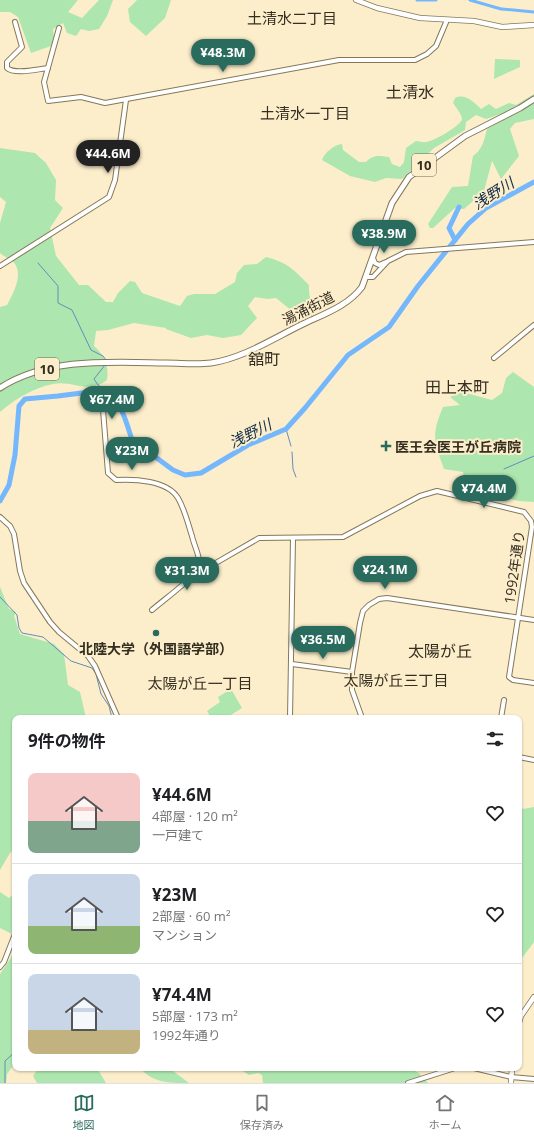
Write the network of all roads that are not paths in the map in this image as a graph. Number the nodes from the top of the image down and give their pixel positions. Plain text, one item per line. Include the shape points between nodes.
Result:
1 (356, 0) edge
2 (447, 20) junction
3 (15, 22) dead end
4 (534, 25) edge
5 (60, 28) dead end
6 (48, 68) junction
7 (534, 99) edge
8 (126, 100) junction
9 (534, 242) edge
10 (373, 258) junction
11 (388, 261) junction
12 (0, 266) edge
13 (366, 277) junction
14 (534, 325) edge
15 (494, 358) dead end
16 (0, 388) edge
17 (102, 398) dead end
18 (0, 517) edge
19 (293, 538) junction
20 (199, 562) junction
21 (152, 610) dead end
22 (518, 617) junction
23 (534, 620) edge
24 (292, 664) junction
25 (352, 672) junction
26 (534, 683) edge
27 (504, 700) dead end
28 (117, 715) edge
29 (290, 715) edge
30 (361, 715) edge
31 (502, 715) edge
32 (522, 758) edge
33 (534, 760) edge
34 (12, 940) edge
35 (0, 967) edge
36 (534, 997) edge
37 (522, 1015) edge
38 (446, 1071) edge
39 (486, 1071) edge
40 (512, 1071) edge
41 (511, 1077) junction
42 (534, 1079) edge
43 (408, 1083) edge
44 (511, 1083) edge

1 - 2 main road via 407,15
2 - 4 main road via 474,21 502,27
2 - 8 street via 436,46 415,60 339,60
3 - 6 street via 22,47 7,62 7,68 17,72
5 - 6 street
6 - 8 street via 44,82 48,102 80,97 100,103
7 - 10 main road, 湯涌街道 / 10 via 465,136 409,177 392,203
8 - 12 street via 115,180 105,200
9 - 11 street via 406,252
10 - 11 street via 375,263 380,265
10 - 13 main road, 湯涌街道 / 10
11 - 13 street via 373,277
13 - 16 main road, 湯涌街道 / 10 via 356,295 338,307 254,349 226,360 199,364 109,362 47,369 24,376
14 - 15 street
17 - 20 street via 108,473 116,480 147,482 178,497
18 - 28 street via 14,534 24,583 50,622 88,656 98,671
19 - 20 street, 1992年通り via 259,538 214,564
19 - 22 street, 1992年通り via 343,537 420,496 437,490 524,512 532,527
19 - 24 street
20 - 21 street via 195,574
22 - 23 street
22 - 25 street via 387,598 379,599 363,611
22 - 26 street, 1992年通り via 509,677
24 - 25 street
24 - 29 street
25 - 30 street via 352,690
27 - 31 street
32 - 33 street
34 - 35 street
36 - 37 main road
38 - 43 street
39 - 41 street
40 - 41 main road
41 - 42 street
41 - 44 main road

